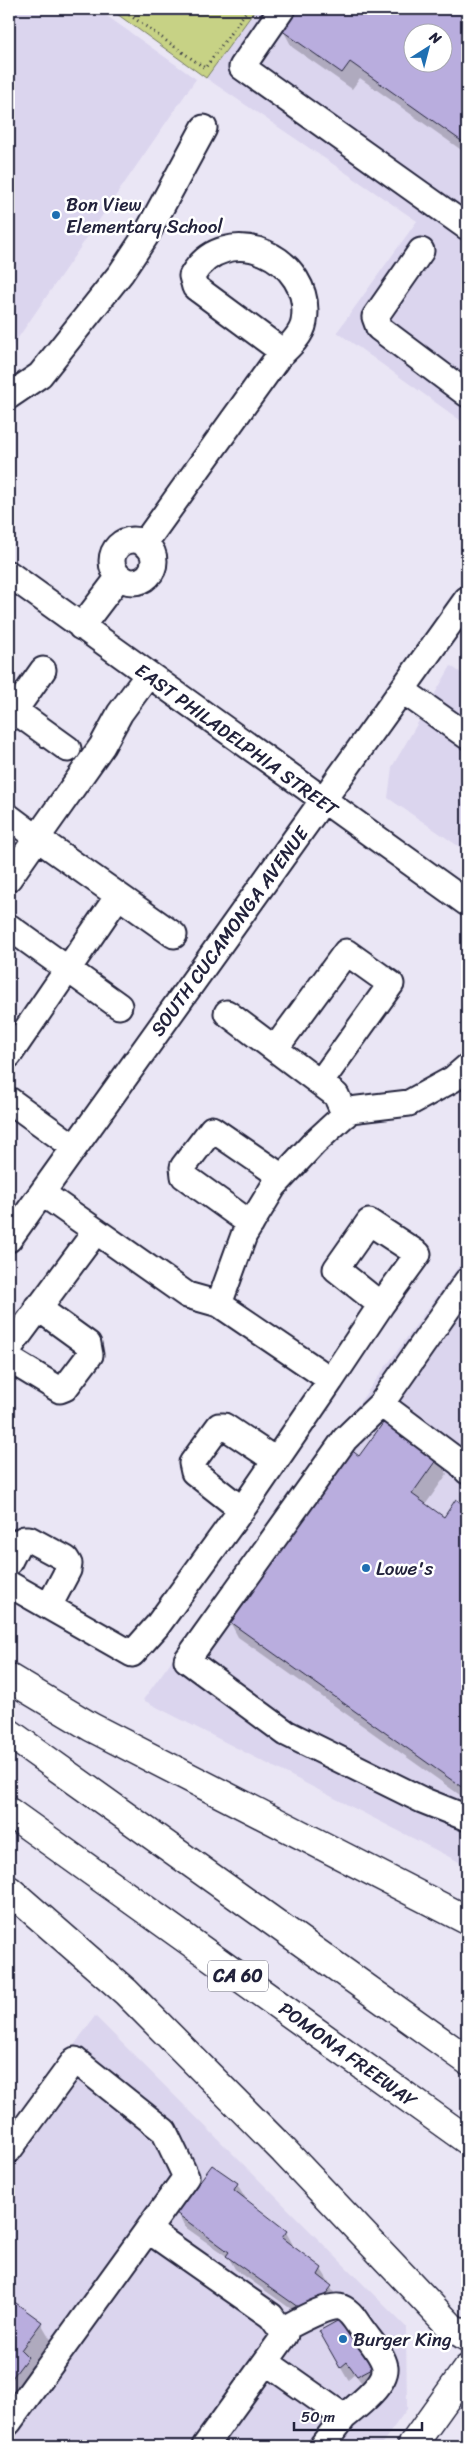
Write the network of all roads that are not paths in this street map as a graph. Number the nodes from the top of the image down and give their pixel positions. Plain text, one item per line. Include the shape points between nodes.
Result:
1 (282, 9) edge
2 (204, 128) dead end
3 (467, 227) edge
4 (421, 251) dead end
5 (283, 352) junction
6 (467, 394) edge
7 (9, 396) edge
8 (9, 574) edge
9 (467, 598) edge
10 (81, 627) junction
11 (43, 670) dead end
12 (148, 674) junction
13 (402, 690) junction
14 (11, 714) edge
15 (467, 736) edge
16 (68, 750) dead end
17 (322, 801) junction
18 (9, 817) edge
19 (37, 838) junction
20 (9, 878) edge
21 (118, 896) junction
22 (467, 902) edge
23 (9, 927) edge
24 (174, 935) dead end
25 (68, 968) junction
26 (119, 1006) dead end
27 (227, 1013) dead end
28 (275, 1048) junction
29 (9, 1055) edge
30 (467, 1067) edge
31 (320, 1082) junction
32 (9, 1100) edge
33 (345, 1115) junction
34 (74, 1148) junction
35 (282, 1177) junction
36 (42, 1193) junction
37 (251, 1224) junction
38 (96, 1231) junction
39 (9, 1240) edge
40 (467, 1281) edge
41 (219, 1304) junction
42 (381, 1305) dead end
43 (38, 1307) junction
44 (9, 1348) edge
45 (9, 1359) edge
46 (331, 1380) junction
47 (381, 1404) junction
48 (275, 1460) junction
49 (467, 1471) edge
50 (241, 1509) junction
51 (9, 1562) edge
52 (9, 1584) edge
53 (49, 1606) junction
54 (9, 1678) edge
55 (9, 1733) edge
56 (9, 1812) edge
57 (467, 1818) edge
58 (9, 1890) edge
59 (467, 1920) edge
60 (467, 2060) edge
61 (467, 2140) edge
62 (9, 2150) edge
63 (148, 2230) junction
64 (282, 2330) junction
65 (467, 2337) edge
66 (266, 2362) junction
67 (467, 2369) edge
68 (344, 2416) junction
69 (9, 2422) edge
70 (205, 2446) edge
71 (322, 2446) edge
72 (412, 2446) edge

1 - 3 street via 242,67
2 - 7 street via 145,237 120,273 40,375
4 - 6 street via 375,317 379,328
5 - 5 street via 294,342 304,323 304,301 296,279 284,263 264,252 237,247 215,253 198,265 192,276 196,287
5 - 10 street via 144,544 128,540 117,547 112,559 114,572 119,577
8 - 10 street, EAST PHILADELPHIA STREET
9 - 13 street, SOUTH CUCAMONGA AVENUE
10 - 12 street, EAST PHILADELPHIA STREET
11 - 14 street
12 - 17 street, EAST PHILADELPHIA STREET
12 - 19 street
13 - 15 street
13 - 17 street, SOUTH CUCAMONGA AVENUE
14 - 16 street
17 - 22 street, EAST PHILADELPHIA STREET
17 - 34 street, SOUTH CUCAMONGA AVENUE
18 - 19 street
19 - 20 street
19 - 21 street
21 - 24 street
21 - 25 street
23 - 25 street
25 - 26 street
25 - 29 street
27 - 28 street
28 - 31 street
28 - 31 street via 346,952 392,984
30 - 33 street via 453,1080 408,1103 350,1110
31 - 33 street via 336,1095
32 - 34 street
33 - 35 street
34 - 36 street, SOUTH CUCAMONGA AVENUE
35 - 37 street
35 - 37 street via 212,1129 183,1167 184,1176
36 - 38 street
36 - 39 street, SOUTH CUCAMONGA AVENUE
37 - 41 street
38 - 41 street via 187,1295
38 - 43 street
40 - 47 street
41 - 46 street
42 - 46 street
43 - 44 street
43 - 45 street via 88,1344 90,1355 60,1390
46 - 48 street
47 - 49 street
47 - 57 street via 345,1439 187,1660 286,1733 422,1800
48 - 50 street
48 - 50 street via 224,1426 219,1426 192,1462 194,1472
50 - 53 street via 157,1626 132,1654
51 - 53 street via 19,1542 24,1539 66,1559 68,1570
52 - 53 street
54 - 59 main road via 91,1727
55 - 60 main road
56 - 61 main road, POMONA FREEWAY / CA 60
58 - 65 main road via 126,1992 451,2326
62 - 63 street via 75,2060 164,2131 186,2177
63 - 64 street via 271,2316
63 - 69 street
64 - 66 street via 285,2335
64 - 68 street via 338,2307 348,2312 381,2356 384,2376 372,2392
66 - 68 street
66 - 70 street
67 - 72 main road
68 - 71 street

